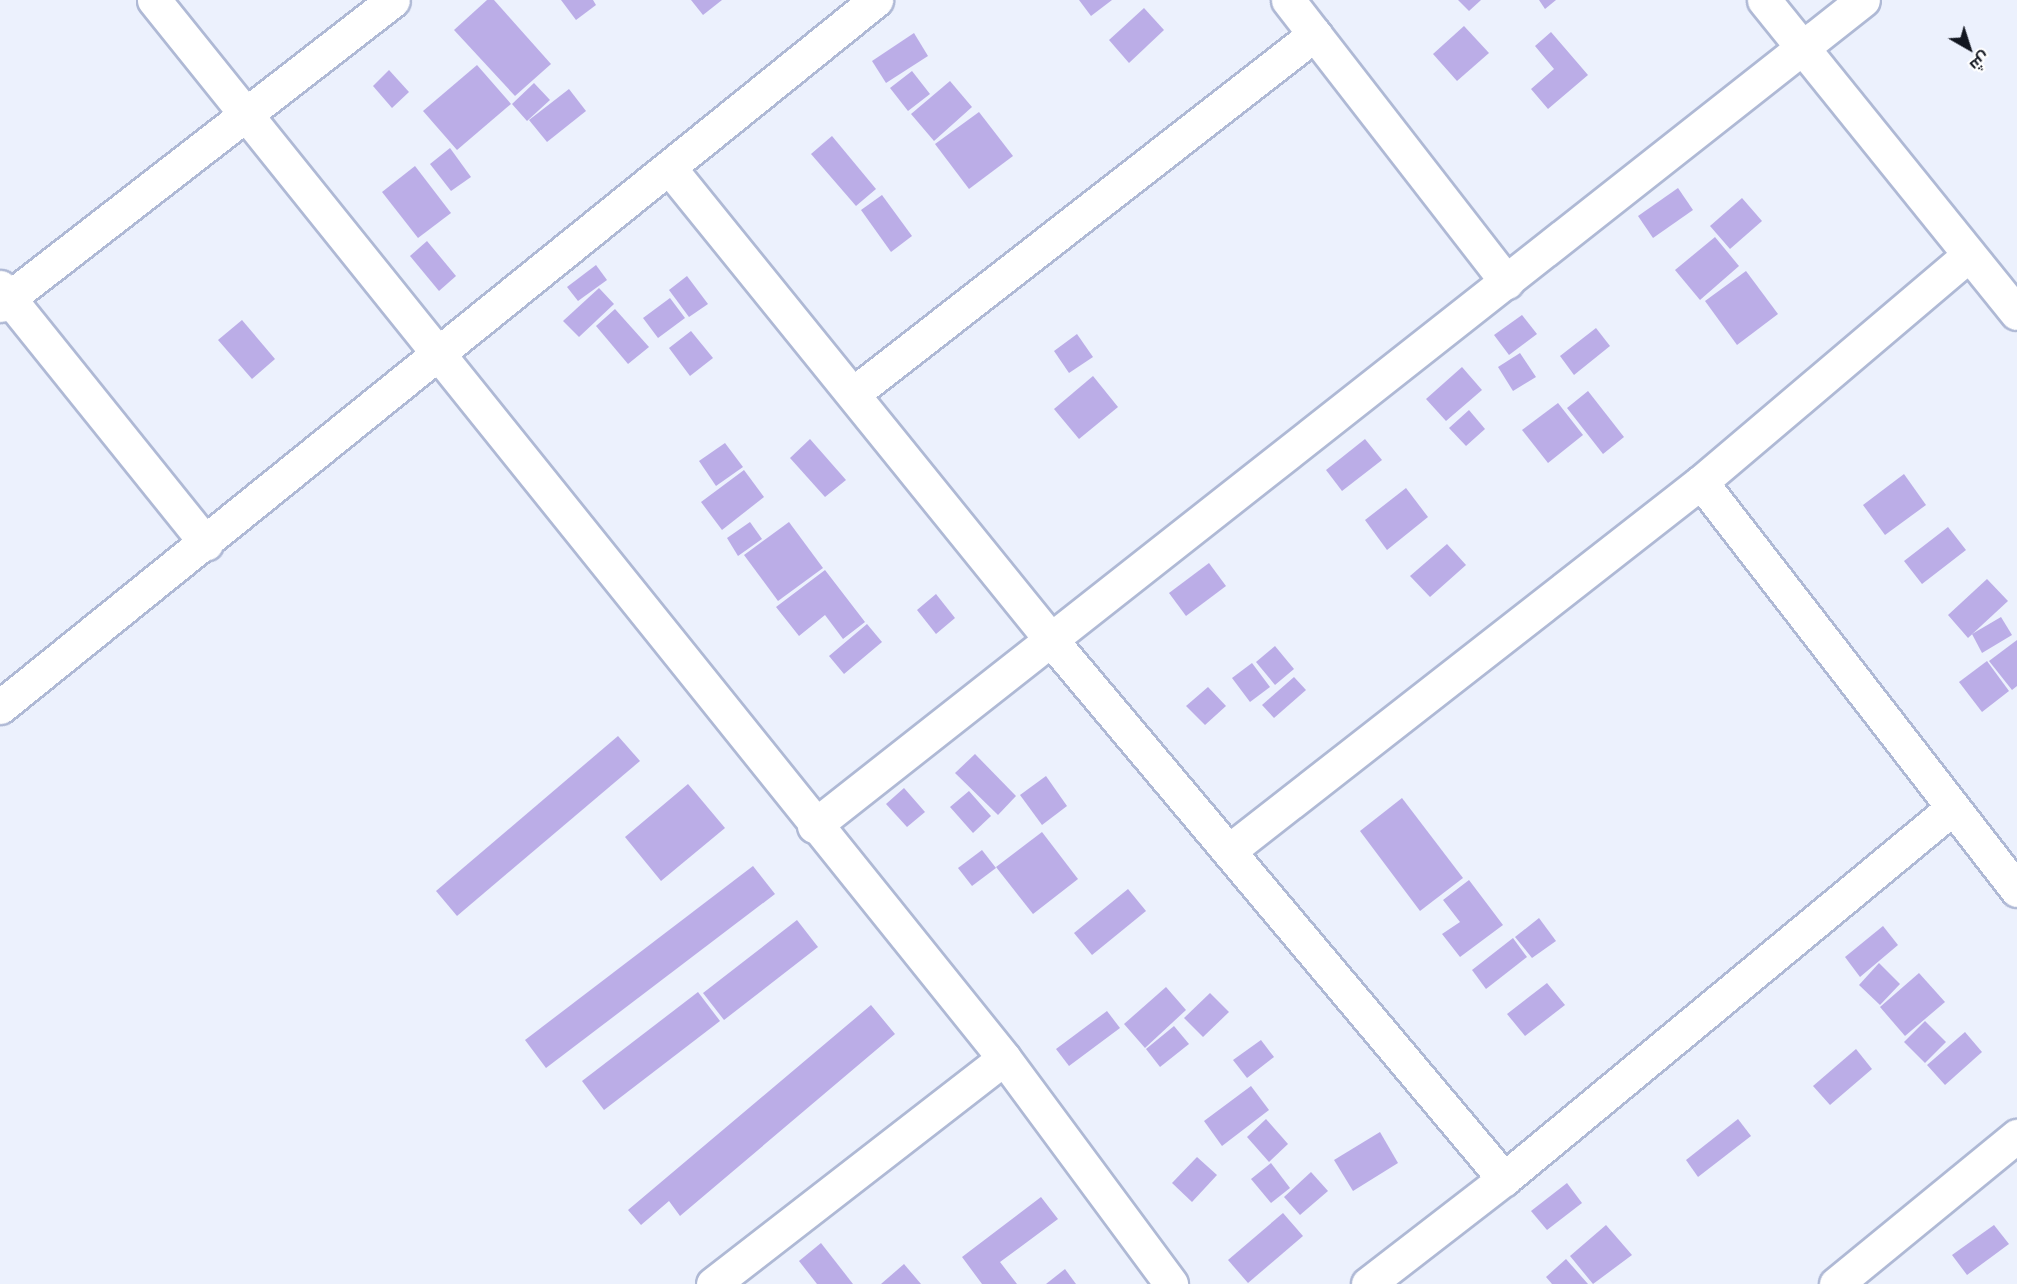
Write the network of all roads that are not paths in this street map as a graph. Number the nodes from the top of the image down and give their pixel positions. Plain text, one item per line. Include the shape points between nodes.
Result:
1 (154, 0) edge
2 (393, 0) edge
3 (876, 0) edge
4 (1288, 0) edge
5 (1764, 0) edge
6 (1863, 0) edge
7 (1315, 34) junction
8 (1803, 48) junction
9 (246, 116) junction
10 (671, 170) junction
11 (1969, 255) junction
12 (1507, 282) junction
13 (3, 297) edge
14 (2017, 313) edge
15 (437, 358) junction
16 (854, 393) junction
17 (1701, 482) junction
18 (206, 543) junction
19 (1052, 641) junction
20 (0, 706) edge
21 (1950, 810) junction
22 (814, 826) junction
23 (1230, 850) junction
24 (2017, 891) edge
25 (1004, 1058) junction
26 (2017, 1136) edge
27 (1504, 1179) junction
28 (713, 1284) edge
29 (1171, 1284) edge
30 (1368, 1284) edge
31 (1836, 1284) edge

1 - 9 street
2 - 9 street
3 - 10 street
4 - 7 street
5 - 8 street
6 - 8 street
7 - 12 street
7 - 16 street
8 - 11 street
8 - 12 street
9 - 13 street
9 - 15 street
10 - 15 street
10 - 16 street
11 - 14 street
11 - 17 street
12 - 19 street
13 - 18 street
15 - 18 street
15 - 22 street
16 - 19 street
17 - 21 street
17 - 23 street
18 - 20 street
19 - 22 street
19 - 23 street
21 - 24 street
21 - 27 street
22 - 25 street
23 - 27 street
25 - 28 street
25 - 29 street
26 - 31 street
27 - 30 street

